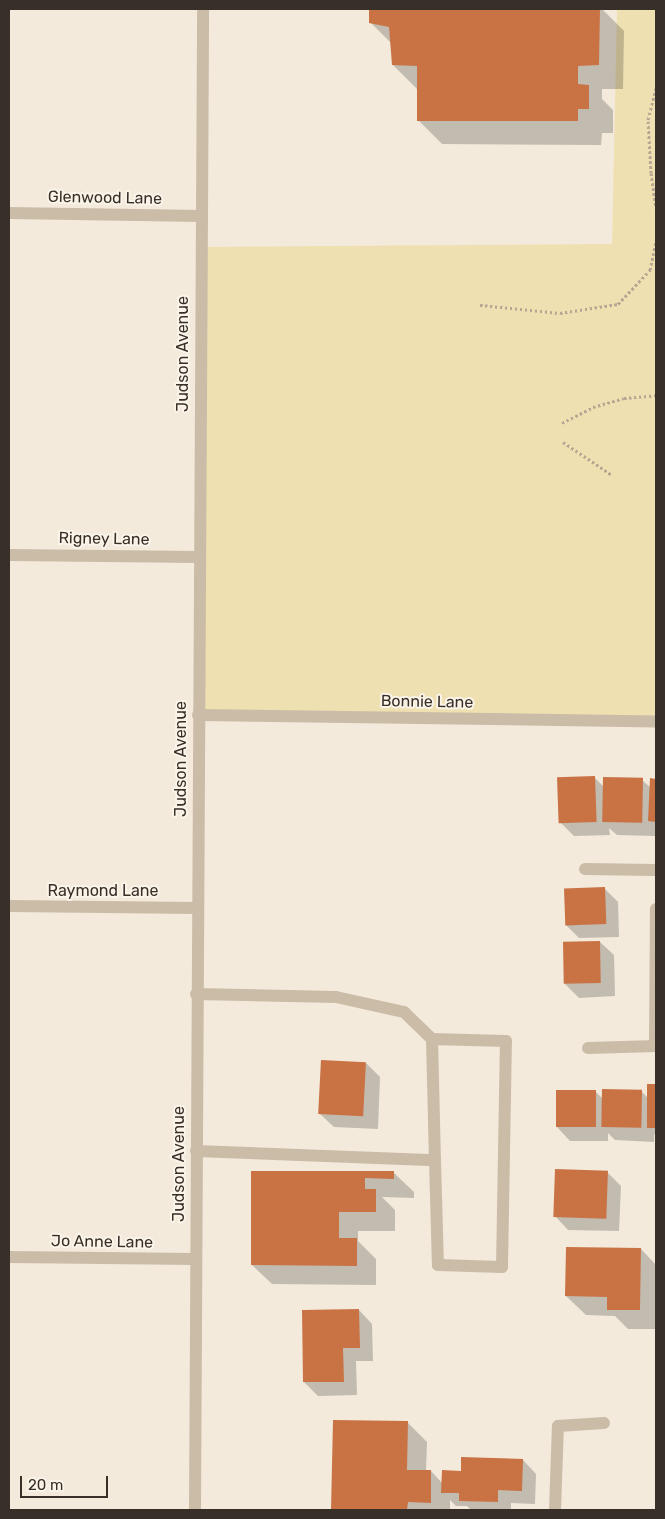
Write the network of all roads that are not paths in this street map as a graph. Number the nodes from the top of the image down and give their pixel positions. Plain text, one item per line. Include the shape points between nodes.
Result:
1 (203, 9) edge
2 (9, 213) edge
3 (201, 216) junction
4 (9, 555) edge
5 (198, 557) junction
6 (198, 715) junction
7 (656, 721) edge
8 (585, 869) dead end
9 (656, 870) edge
10 (9, 906) edge
11 (197, 908) junction
12 (656, 909) edge
13 (196, 994) junction
14 (432, 1039) junction
15 (656, 1046) edge
16 (588, 1048) dead end
17 (196, 1150) junction
18 (435, 1160) junction
19 (9, 1257) edge
20 (195, 1259) junction
21 (604, 1423) dead end
22 (195, 1510) edge
23 (555, 1510) edge

1 - 3 street, Judson Avenue
2 - 3 street, Glenwood Lane
3 - 5 street, Judson Avenue
4 - 5 street, Rigney Lane
5 - 6 street, Judson Avenue
6 - 7 street, Bonnie Lane
6 - 11 street, Judson Avenue
8 - 9 street
10 - 11 street, Raymond Lane
11 - 13 street, Judson Avenue
12 - 15 street
13 - 14 street via 336,997 404,1012
13 - 17 street, Judson Avenue
14 - 18 street
14 - 18 street via 506,1041 502,1267 438,1265
15 - 16 street
17 - 18 street
17 - 20 street, Judson Avenue
19 - 20 street, Jo Anne Lane
20 - 22 street, Judson Avenue
21 - 23 street via 558,1426

